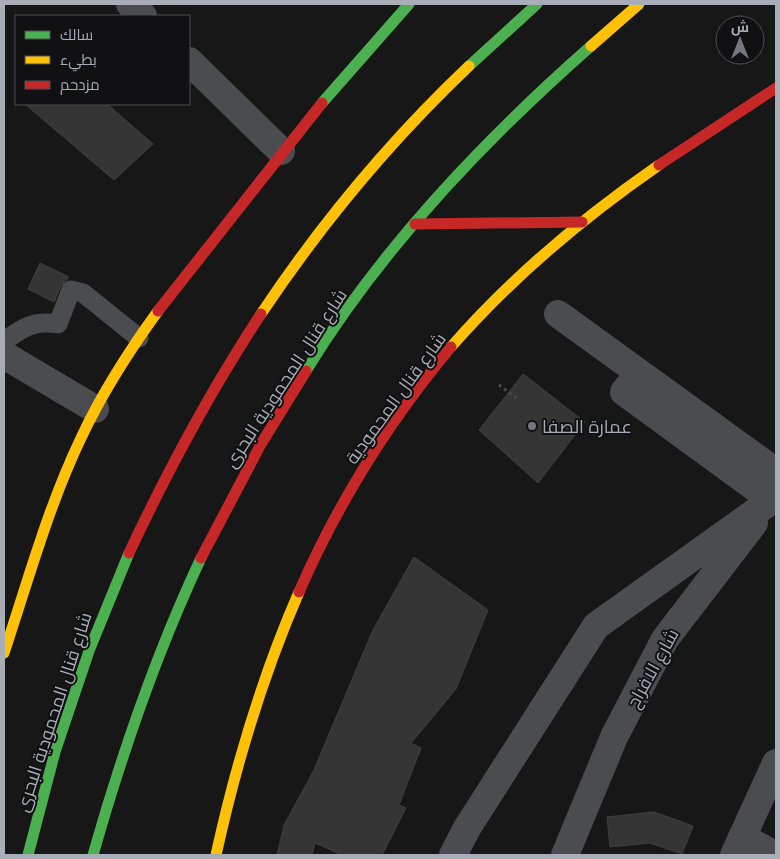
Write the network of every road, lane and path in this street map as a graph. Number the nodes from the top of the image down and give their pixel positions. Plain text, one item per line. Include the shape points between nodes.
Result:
1 (130, 4) edge
2 (409, 4) edge
3 (537, 4) edge
4 (639, 4) edge
5 (142, 15) edge
6 (190, 62) edge
7 (776, 88) edge
8 (281, 151) junction
9 (582, 222) junction
10 (415, 224) junction
11 (558, 314) dead end
12 (138, 338) junction
13 (4, 341) edge
14 (4, 355) edge
15 (639, 373) junction
16 (499, 385) dead end
17 (516, 398) dead end
18 (95, 409) junction
19 (776, 472) edge
20 (772, 500) junction
21 (4, 652) edge
22 (776, 763) edge
23 (738, 846) edge
24 (28, 855) edge
25 (93, 855) edge
26 (216, 855) edge
27 (453, 855) edge
28 (565, 855) edge
29 (775, 855) edge

1 - 5 street
2 - 8 main road
3 - 24 main road, شارع قنال المحمودية البحرى via 422,112 369,172 270,300 226,368 146,512 112,589 63,724
4 - 10 main road, شارع قنال المحمودية البحرى via 524,106
6 - 8 street
7 - 9 main road, شارع قنال المحمودية via 647,171
8 - 12 main road
9 - 10 main road
9 - 26 main road, شارع قنال المحمودية via 458,339 366,465 294,602 265,673 241,747
10 - 25 main road, شارع قنال المحمودية البحرى via 318,351 261,441 211,534 167,631 130,730
11 - 15 street
12 - 13 lane via 83,294 72,290 58,324 40,321
12 - 18 main road
14 - 18 street
15 - 19 street
15 - 20 street via 624,392
16 - 17 path
18 - 21 main road via 48,515
20 - 27 street via 596,626
20 - 28 street, شارع الافراح via 664,639 614,737
22 - 23 street
23 - 29 street

